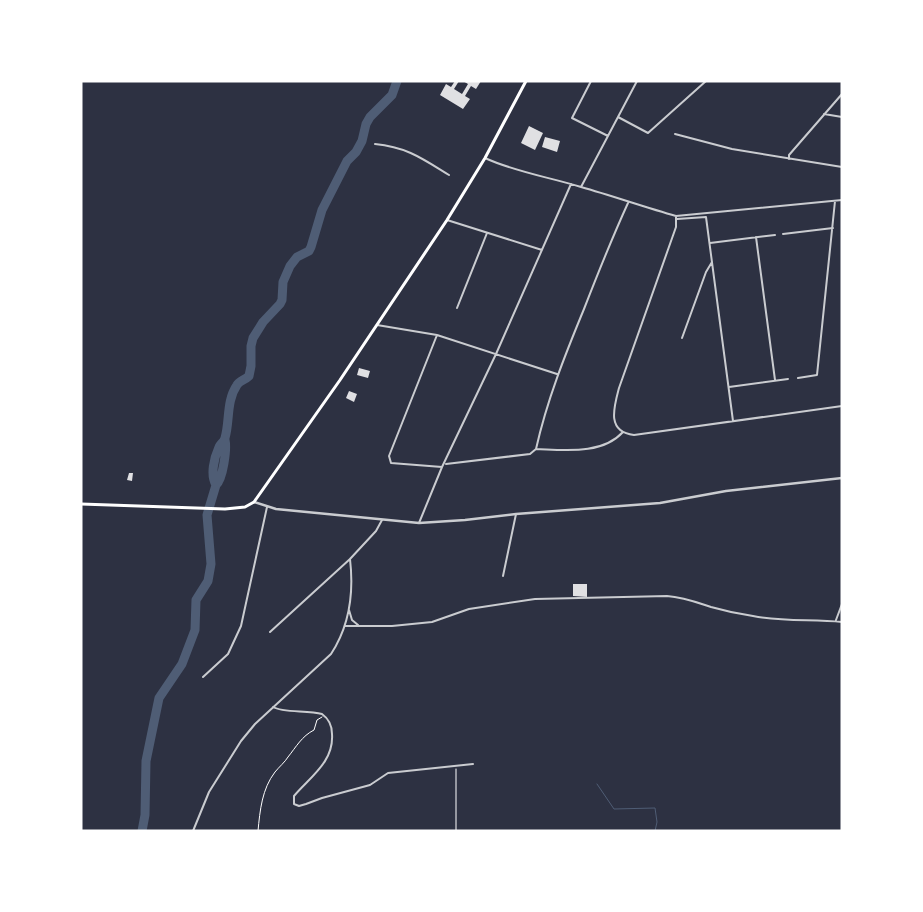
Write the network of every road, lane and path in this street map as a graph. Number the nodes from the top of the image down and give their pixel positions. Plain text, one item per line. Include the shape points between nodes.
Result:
1 (526, 81) edge
2 (591, 81) edge
3 (637, 81) edge
4 (706, 81) edge
5 (842, 94) edge
6 (824, 114) junction
7 (842, 117) edge
8 (618, 118) junction
9 (675, 134) dead end
10 (608, 136) junction
11 (375, 144) dead end
12 (485, 158) junction
13 (789, 159) junction
14 (842, 167) edge
15 (450, 175) dead end
16 (571, 184) junction
17 (581, 187) junction
18 (842, 200) edge
19 (835, 201) junction
20 (628, 203) junction
21 (676, 216) junction
22 (446, 220) junction
23 (676, 220) junction
24 (833, 228) junction
25 (487, 234) junction
26 (783, 234) dead end
27 (775, 235) dead end
28 (756, 237) junction
29 (710, 243) junction
30 (542, 250) junction
31 (712, 262) junction
32 (457, 308) dead end
33 (377, 325) junction
34 (437, 335) junction
35 (682, 338) dead end
36 (496, 354) junction
37 (558, 374) junction
38 (798, 378) dead end
39 (788, 379) dead end
40 (775, 380) junction
41 (729, 387) junction
42 (842, 406) edge
43 (733, 421) junction
44 (623, 432) junction
45 (536, 449) junction
46 (444, 464) junction
47 (442, 467) junction
48 (842, 478) edge
49 (254, 502) junction
50 (81, 504) edge
51 (268, 507) junction
52 (516, 514) junction
53 (382, 520) junction
54 (419, 523) junction
55 (350, 559) junction
56 (503, 576) dead end
57 (842, 604) edge
58 (349, 608) junction
59 (835, 621) junction
60 (842, 622) edge
61 (346, 626) junction
62 (360, 626) junction
63 (270, 632) dead end
64 (203, 677) dead end
65 (273, 707) junction
66 (327, 718) junction
67 (457, 764) junction
68 (473, 764) dead end
69 (193, 831) edge
70 (258, 831) edge
71 (456, 831) edge

1 - 12 main road
2 - 10 street via 572,118
3 - 8 street
4 - 8 street via 648,132
5 - 6 street
6 - 7 street
6 - 13 street
8 - 10 street
9 - 13 street
10 - 17 street
11 - 15 street via 411,152
12 - 16 street
12 - 22 main road
13 - 14 street
16 - 17 street
16 - 30 street
17 - 20 street
18 - 19 street
19 - 21 street
19 - 24 street
20 - 21 street
20 - 37 street
21 - 23 street
22 - 25 street
22 - 33 main road
23 - 29 street via 705,216
23 - 44 street via 619,388 614,420
24 - 26 street
24 - 38 street via 817,375
25 - 30 street
25 - 32 street
27 - 28 street
28 - 29 street
28 - 40 street
29 - 31 street
30 - 36 street
31 - 35 street
31 - 41 street
33 - 34 street
33 - 49 main road
34 - 36 street
34 - 47 street via 389,456 391,463
36 - 37 street
36 - 46 street
37 - 45 street
39 - 40 street
40 - 41 street
41 - 43 street
42 - 43 street
43 - 44 street via 634,434
44 - 45 street via 602,447
45 - 46 street via 530,454
46 - 47 street
47 - 54 street
48 - 52 street via 660,502
49 - 50 main road via 225,510
49 - 51 street
51 - 53 street
51 - 64 street via 241,626 228,654
52 - 54 street
52 - 56 street
53 - 54 street
53 - 55 street via 376,532
55 - 58 street via 352,584
55 - 63 street
57 - 59 street
58 - 61 street
58 - 62 street via 352,620
59 - 60 street
59 - 62 street via 755,617 666,596 535,599 469,609 432,622
61 - 62 street
61 - 65 street via 331,654
65 - 66 street via 280,711 315,712
65 - 69 street via 228,758
66 - 67 street via 332,732 330,753 294,796 296,805 370,785 388,773
66 - 70 path via 319,719 314,730 297,744 271,778 262,799
67 - 68 street
67 - 71 path

